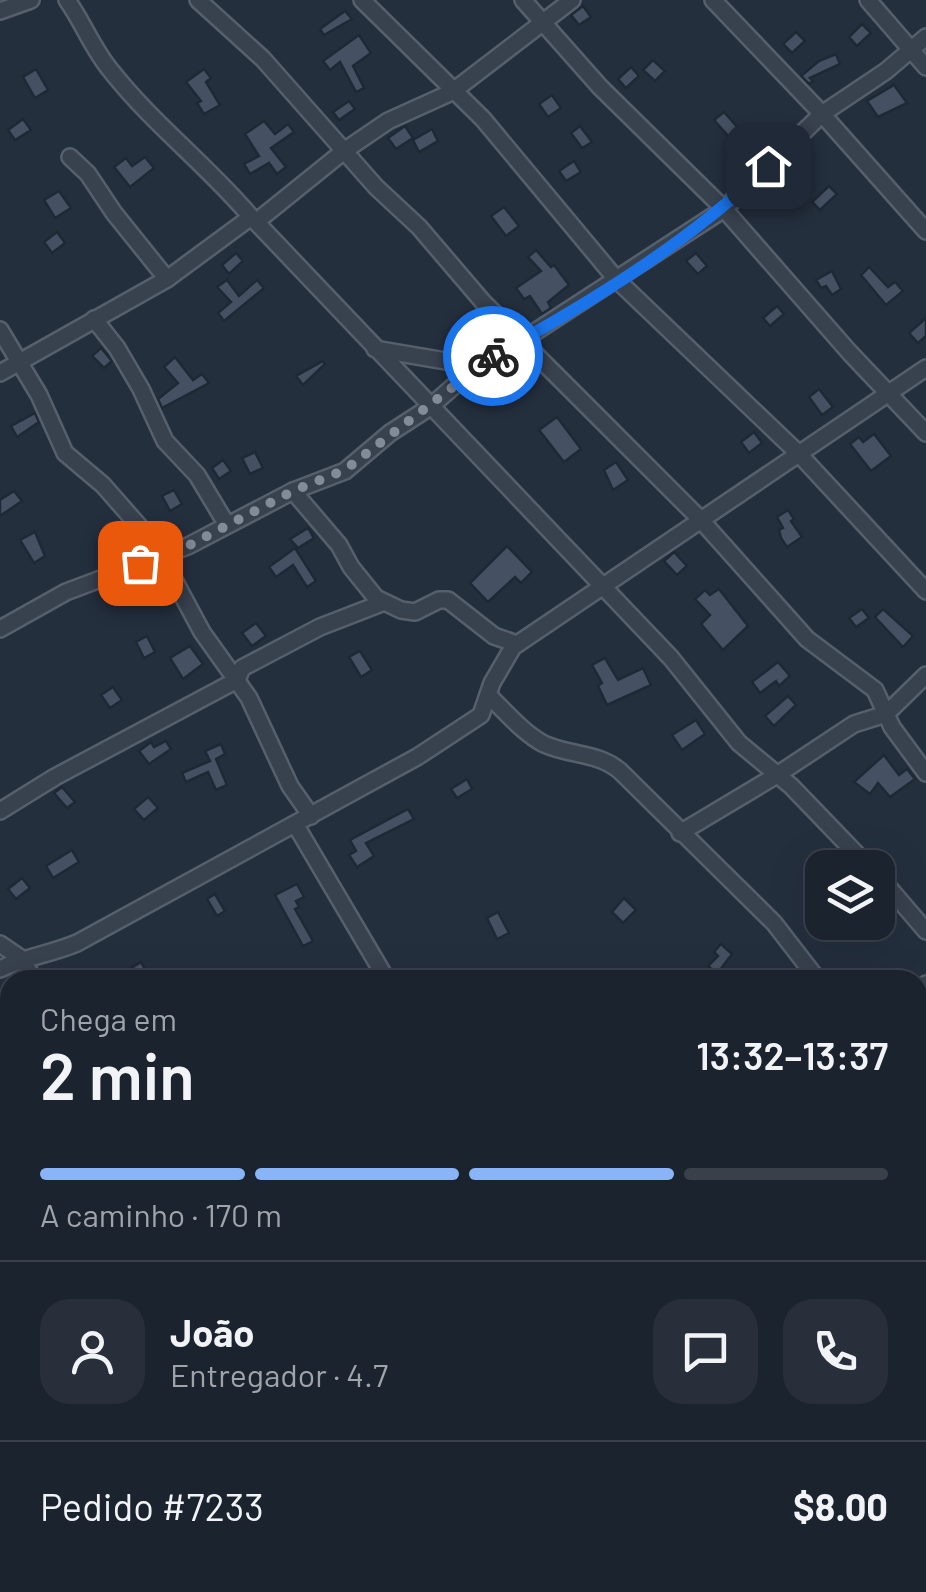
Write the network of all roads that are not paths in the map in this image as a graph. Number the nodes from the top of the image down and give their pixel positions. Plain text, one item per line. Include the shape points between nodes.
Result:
1 (31, 0) edge
2 (68, 0) edge
3 (198, 0) edge
4 (362, 0) edge
5 (523, 0) edge
6 (572, 0) edge
7 (713, 0) edge
8 (868, 0) edge
9 (0, 11) edge
10 (544, 22) junction
11 (926, 37) edge
12 (910, 50) junction
13 (926, 67) edge
14 (452, 92) junction
15 (822, 114) junction
16 (344, 150) junction
17 (70, 157) dead end
18 (724, 209) junction
19 (253, 220) junction
20 (926, 231) edge
21 (167, 279) junction
22 (617, 280) junction
23 (94, 319) junction
24 (0, 330) edge
25 (521, 341) junction
26 (375, 349) junction
27 (20, 362) junction
28 (480, 363) junction
29 (926, 368) edge
30 (0, 373) edge
31 (888, 394) junction
32 (430, 407) junction
33 (926, 433) edge
34 (799, 454) junction
35 (293, 491) junction
36 (700, 519) junction
37 (227, 526) junction
38 (159, 556) junction
39 (603, 586) junction
40 (926, 591) edge
41 (382, 603) junction
42 (0, 629) edge
43 (517, 644) junction
44 (926, 675) edge
45 (237, 680) junction
46 (488, 695) junction
47 (886, 714) junction
48 (926, 773) edge
49 (778, 776) junction
50 (0, 811) edge
51 (311, 816) junction
52 (295, 824) junction
53 (680, 833) junction
54 (852, 850) edge
55 (895, 894) edge
56 (926, 930) edge
57 (0, 944) edge
58 (22, 959) junction
59 (0, 969) edge
60 (28, 970) edge
61 (381, 970) edge
62 (810, 970) edge

1 - 9 street
2 - 19 street via 115,76
3 - 16 street
4 - 14 street
5 - 10 street
6 - 10 street
7 - 15 street
8 - 12 street
10 - 14 street
10 - 18 street
11 - 12 street
12 - 13 street
12 - 15 street
14 - 16 street
14 - 22 street via 483,119
15 - 18 street
15 - 20 street
16 - 19 street
16 - 25 street
17 - 21 street
18 - 22 street
18 - 31 street
19 - 21 street
19 - 26 street
21 - 23 street
22 - 25 street
22 - 34 street
23 - 27 street
23 - 37 street via 125,362 164,441 197,475
24 - 27 street
25 - 28 street
25 - 36 street
26 - 28 street
26 - 32 street
27 - 30 street
27 - 38 street via 66,453 103,485
28 - 32 street
29 - 31 street
31 - 33 street
31 - 34 street
32 - 35 street via 345,470
32 - 39 street
34 - 36 street
34 - 40 street
35 - 37 street
35 - 41 street
36 - 39 street
36 - 47 street via 807,640 875,690
37 - 38 street
38 - 42 street via 66,592
38 - 45 street
39 - 43 street
39 - 49 street via 740,743
41 - 43 street via 416,612 448,600 494,636
41 - 45 street via 242,668
43 - 46 street
44 - 47 street
45 - 50 street
45 - 51 street
46 - 51 street via 480,715
46 - 53 street via 542,743 605,758
47 - 48 street
47 - 49 street via 854,724
49 - 53 street
49 - 54 street
51 - 52 street
52 - 58 street via 76,943
52 - 61 street
53 - 62 street via 774,923
55 - 56 street
57 - 58 street
58 - 59 street
58 - 60 street

